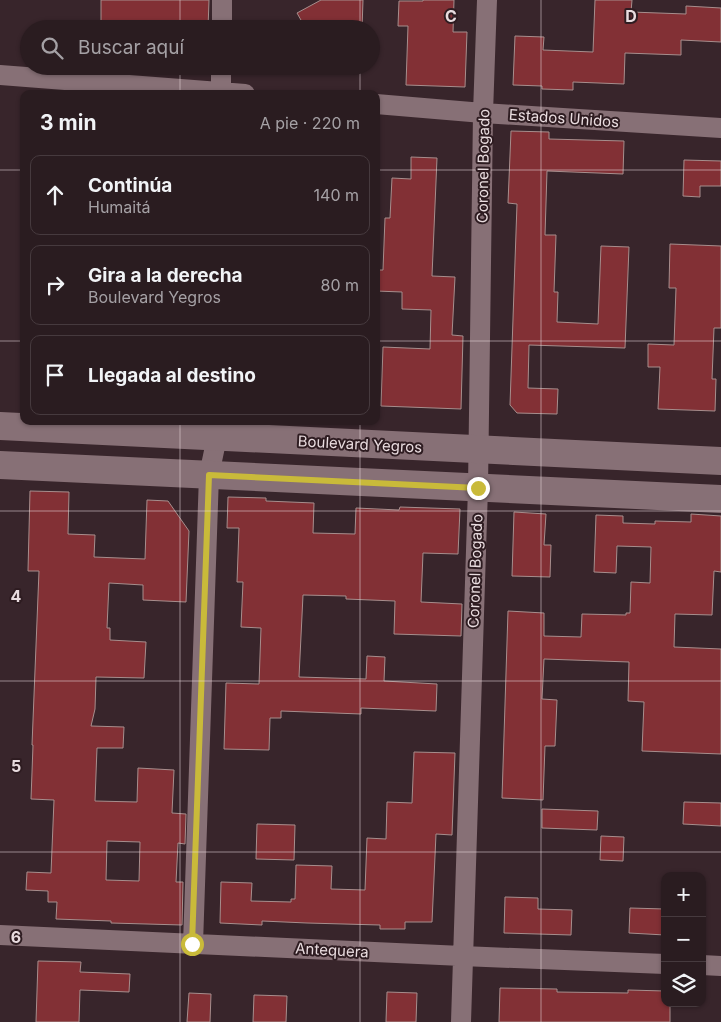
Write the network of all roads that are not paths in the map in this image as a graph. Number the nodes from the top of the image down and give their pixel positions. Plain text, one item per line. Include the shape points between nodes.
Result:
1 (222, 0) edge
2 (487, 0) edge
3 (222, 20) edge
4 (0, 75) edge
5 (221, 75) edge
6 (184, 90) edge
7 (221, 90) edge
8 (380, 104) edge
9 (484, 113) junction
10 (721, 128) edge
11 (0, 426) edge
12 (218, 429) edge
13 (478, 449) junction
14 (721, 461) edge
15 (0, 465) edge
16 (209, 475) junction
17 (478, 488) junction
18 (721, 499) edge
19 (0, 936) edge
20 (192, 944) junction
21 (462, 956) junction
22 (661, 964) edge
23 (706, 965) edge
24 (721, 966) edge
25 (461, 1022) edge

1 - 3 street
2 - 9 street, Coronel Bogado
4 - 6 street
5 - 7 street
8 - 9 street, Estados Unidos
9 - 10 street, Estados Unidos
9 - 13 street, Coronel Bogado
11 - 12 main road, Boulevard Yegros
12 - 13 main road, Boulevard Yegros
12 - 16 street
13 - 14 main road, Boulevard Yegros
13 - 17 street, Coronel Bogado
15 - 16 main road
16 - 17 main road
16 - 20 street
17 - 18 main road
17 - 21 street, Coronel Bogado
19 - 20 street, Antequera
20 - 21 street, Antequera
21 - 22 street, Antequera
21 - 25 street, Coronel Bogado
23 - 24 street

